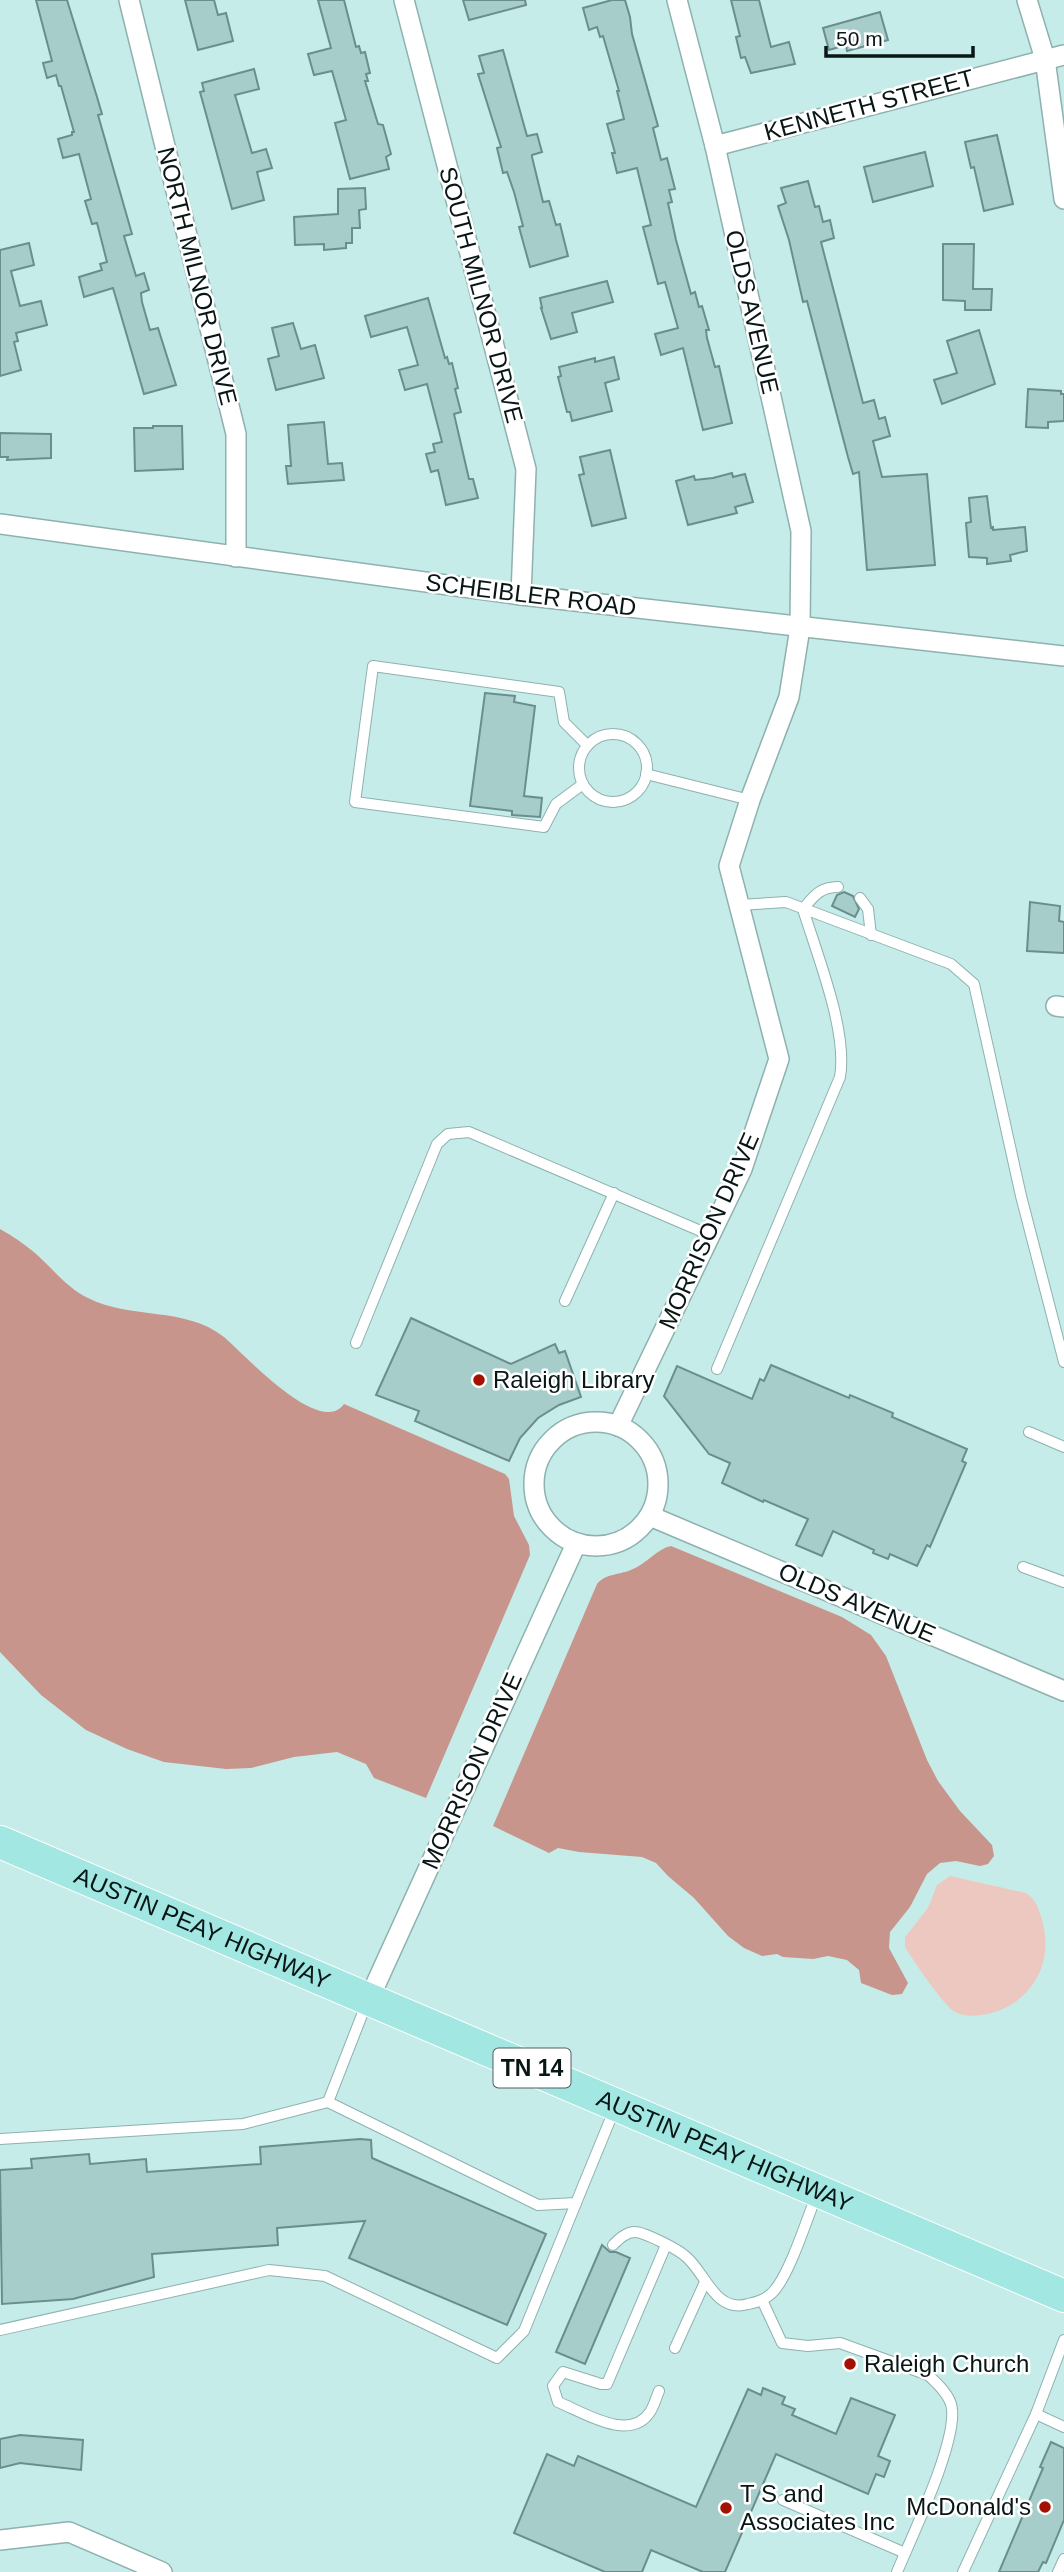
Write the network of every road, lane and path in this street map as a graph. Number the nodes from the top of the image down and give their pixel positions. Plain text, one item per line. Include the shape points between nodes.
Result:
1 (129, 0) edge
2 (404, 0) edge
3 (677, 0) edge
4 (1027, 0) edge
5 (1054, 57) edge
6 (715, 146) junction
7 (1064, 199) edge
8 (0, 524) edge
9 (236, 556) junction
10 (521, 595) junction
11 (800, 628) junction
12 (1064, 656) edge
13 (587, 745) junction
14 (646, 774) junction
15 (583, 785) junction
16 (750, 800) junction
17 (838, 887) dead end
18 (860, 898) dead end
19 (739, 905) junction
20 (803, 909) junction
21 (871, 935) junction
22 (614, 1193) junction
23 (710, 1235) junction
24 (565, 1301) dead end
25 (356, 1343) dead end
26 (1064, 1362) edge
27 (717, 1369) dead end
28 (618, 1426) junction
29 (1029, 1432) dead end
30 (1064, 1447) edge
31 (650, 1516) junction
32 (576, 1544) junction
33 (1023, 1567) dead end
34 (1064, 1582) edge
35 (1064, 1691) edge
36 (0, 1842) edge
37 (369, 1999) junction
38 (328, 2102) junction
39 (617, 2104) junction
40 (0, 2139) edge
41 (818, 2191) junction
42 (576, 2203) junction
43 (613, 2245) dead end
44 (666, 2245) junction
45 (705, 2282) junction
46 (1064, 2296) edge
47 (762, 2300) junction
48 (0, 2330) edge
49 (1064, 2340) edge
50 (675, 2348) dead end
51 (659, 2391) dead end
52 (1036, 2414) junction
53 (1064, 2427) edge
54 (783, 2500) dead end
55 (0, 2540) edge
56 (905, 2553) junction
57 (1064, 2559) edge
58 (162, 2572) edge
59 (897, 2572) edge
60 (963, 2572) edge
61 (1058, 2572) edge

1 - 9 street, NORTH MILNOR DRIVE via 236,434
2 - 10 street, SOUTH MILNOR DRIVE via 526,469
3 - 6 street, OLDS AVENUE
4 - 5 street
5 - 6 street, KENNETH STREET
5 - 7 street
6 - 11 street, OLDS AVENUE via 801,531
8 - 9 street, SCHEIBLER ROAD
9 - 10 street, SCHEIBLER ROAD
10 - 11 street, SCHEIBLER ROAD
11 - 12 street, SCHEIBLER ROAD
11 - 16 street, MORRISON DRIVE via 789,697
13 - 14 lane via 606,734 628,737 643,752
13 - 15 lane via 579,764
13 - 15 lane via 564,722 559,692 373,666 355,802 544,827 556,804
14 - 15 lane via 637,792 618,802 598,799
14 - 16 lane
16 - 19 street, MORRISON DRIVE via 729,866
17 - 20 lane via 824,888
18 - 21 lane via 868,909
19 - 20 lane via 786,902
19 - 23 street, MORRISON DRIVE via 779,1059 742,1169
20 - 21 lane
20 - 27 lane via 839,1037 840,1077
21 - 26 lane via 951,964 974,984
22 - 23 lane
22 - 24 lane
22 - 25 lane via 469,1132 448,1134 437,1144
23 - 28 street, MORRISON DRIVE
28 - 31 street via 636,1437 650,1454 657,1474 657,1495
28 - 32 street via 579,1424 554,1439 538,1463 534,1483 545,1520
29 - 30 lane
31 - 32 street via 637,1532 618,1543
31 - 35 street, OLDS AVENUE
32 - 37 street, MORRISON DRIVE
33 - 34 lane
36 - 37 main road, AUSTIN PEAY HIGHWAY / TN 14
37 - 38 lane
37 - 39 main road, AUSTIN PEAY HIGHWAY / TN 14
38 - 40 lane via 243,2124
38 - 42 lane via 538,2205
39 - 41 main road, AUSTIN PEAY HIGHWAY / TN 14
39 - 42 lane
41 - 46 main road, AUSTIN PEAY HIGHWAY / TN 14
41 - 47 lane via 785,2271 774,2292
42 - 48 lane via 524,2331 497,2358 325,2276 269,2270
43 - 44 lane via 622,2236 637,2232
44 - 45 lane via 685,2255
44 - 51 lane via 607,2384 563,2372 553,2386 558,2402 619,2426 636,2424 649,2413
45 - 47 lane via 721,2300 742,2306
45 - 50 lane
47 - 56 lane via 782,2343 840,2343 893,2362 928,2375 953,2406 952,2428 937,2474
49 - 52 lane
52 - 53 lane
52 - 60 lane
54 - 56 lane
55 - 58 street via 69,2532
56 - 59 lane
57 - 61 lane

